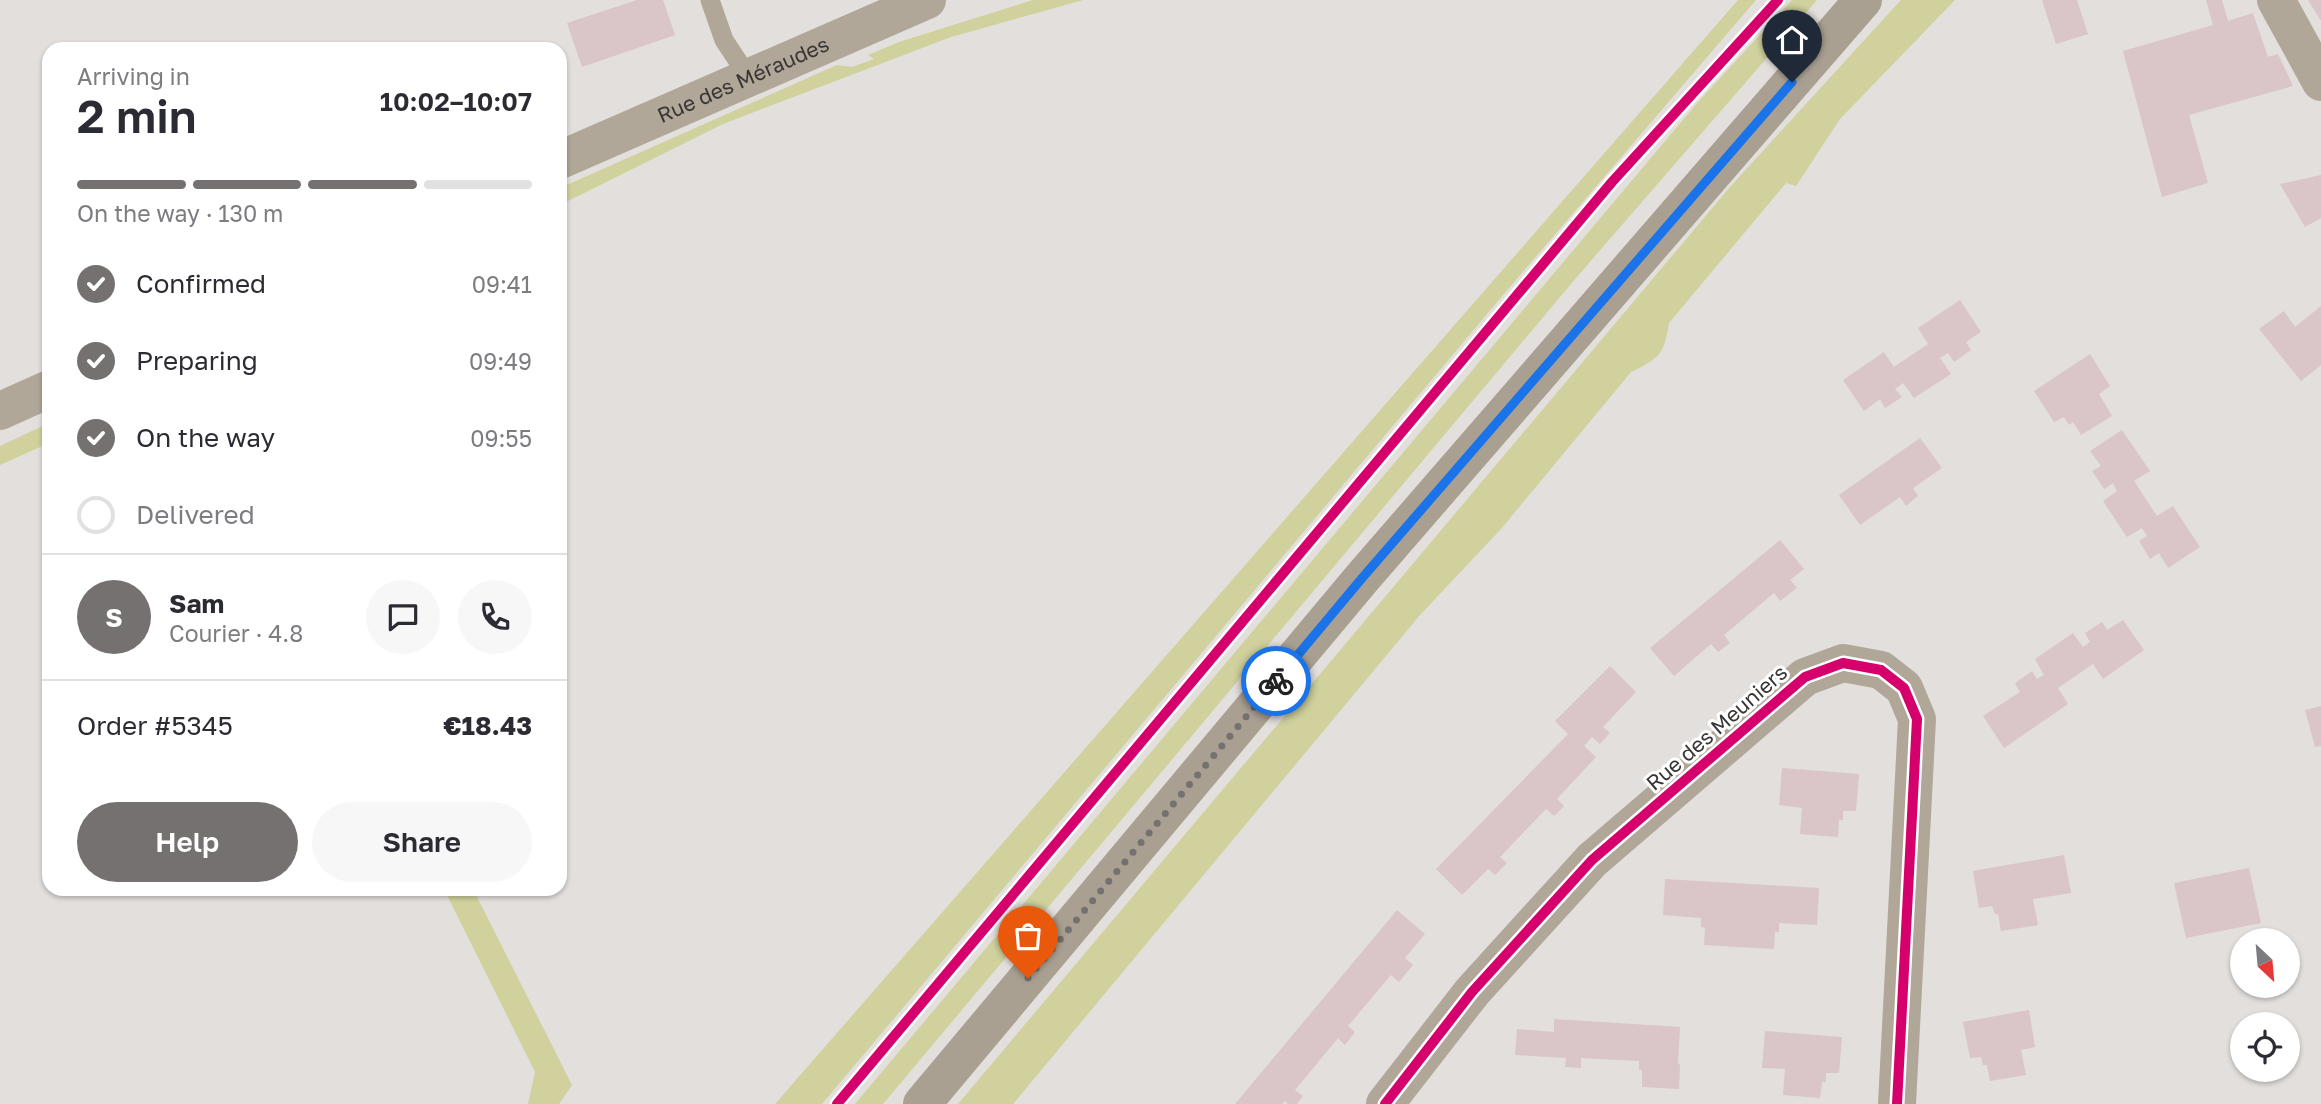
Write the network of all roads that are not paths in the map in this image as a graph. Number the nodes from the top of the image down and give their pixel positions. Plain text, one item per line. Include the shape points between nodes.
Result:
1 (710, 0) edge
2 (928, 0) edge
3 (1863, 0) edge
4 (2276, 0) edge
5 (749, 78) junction
6 (2321, 82) edge
7 (567, 157) edge
8 (42, 391) edge
9 (0, 411) edge
10 (922, 1104) edge
11 (1385, 1104) edge
12 (1897, 1104) edge

1 - 5 lane via 724,40
2 - 5 street, Rue des Méraudes
3 - 10 main road via 1363,577
4 - 6 street
5 - 7 street, Rue des Méraudes
8 - 9 street
11 - 12 street, Rue des Meuniers via 1472,992 1592,860 1805,677 1843,663 1881,670 1904,688 1917,719

